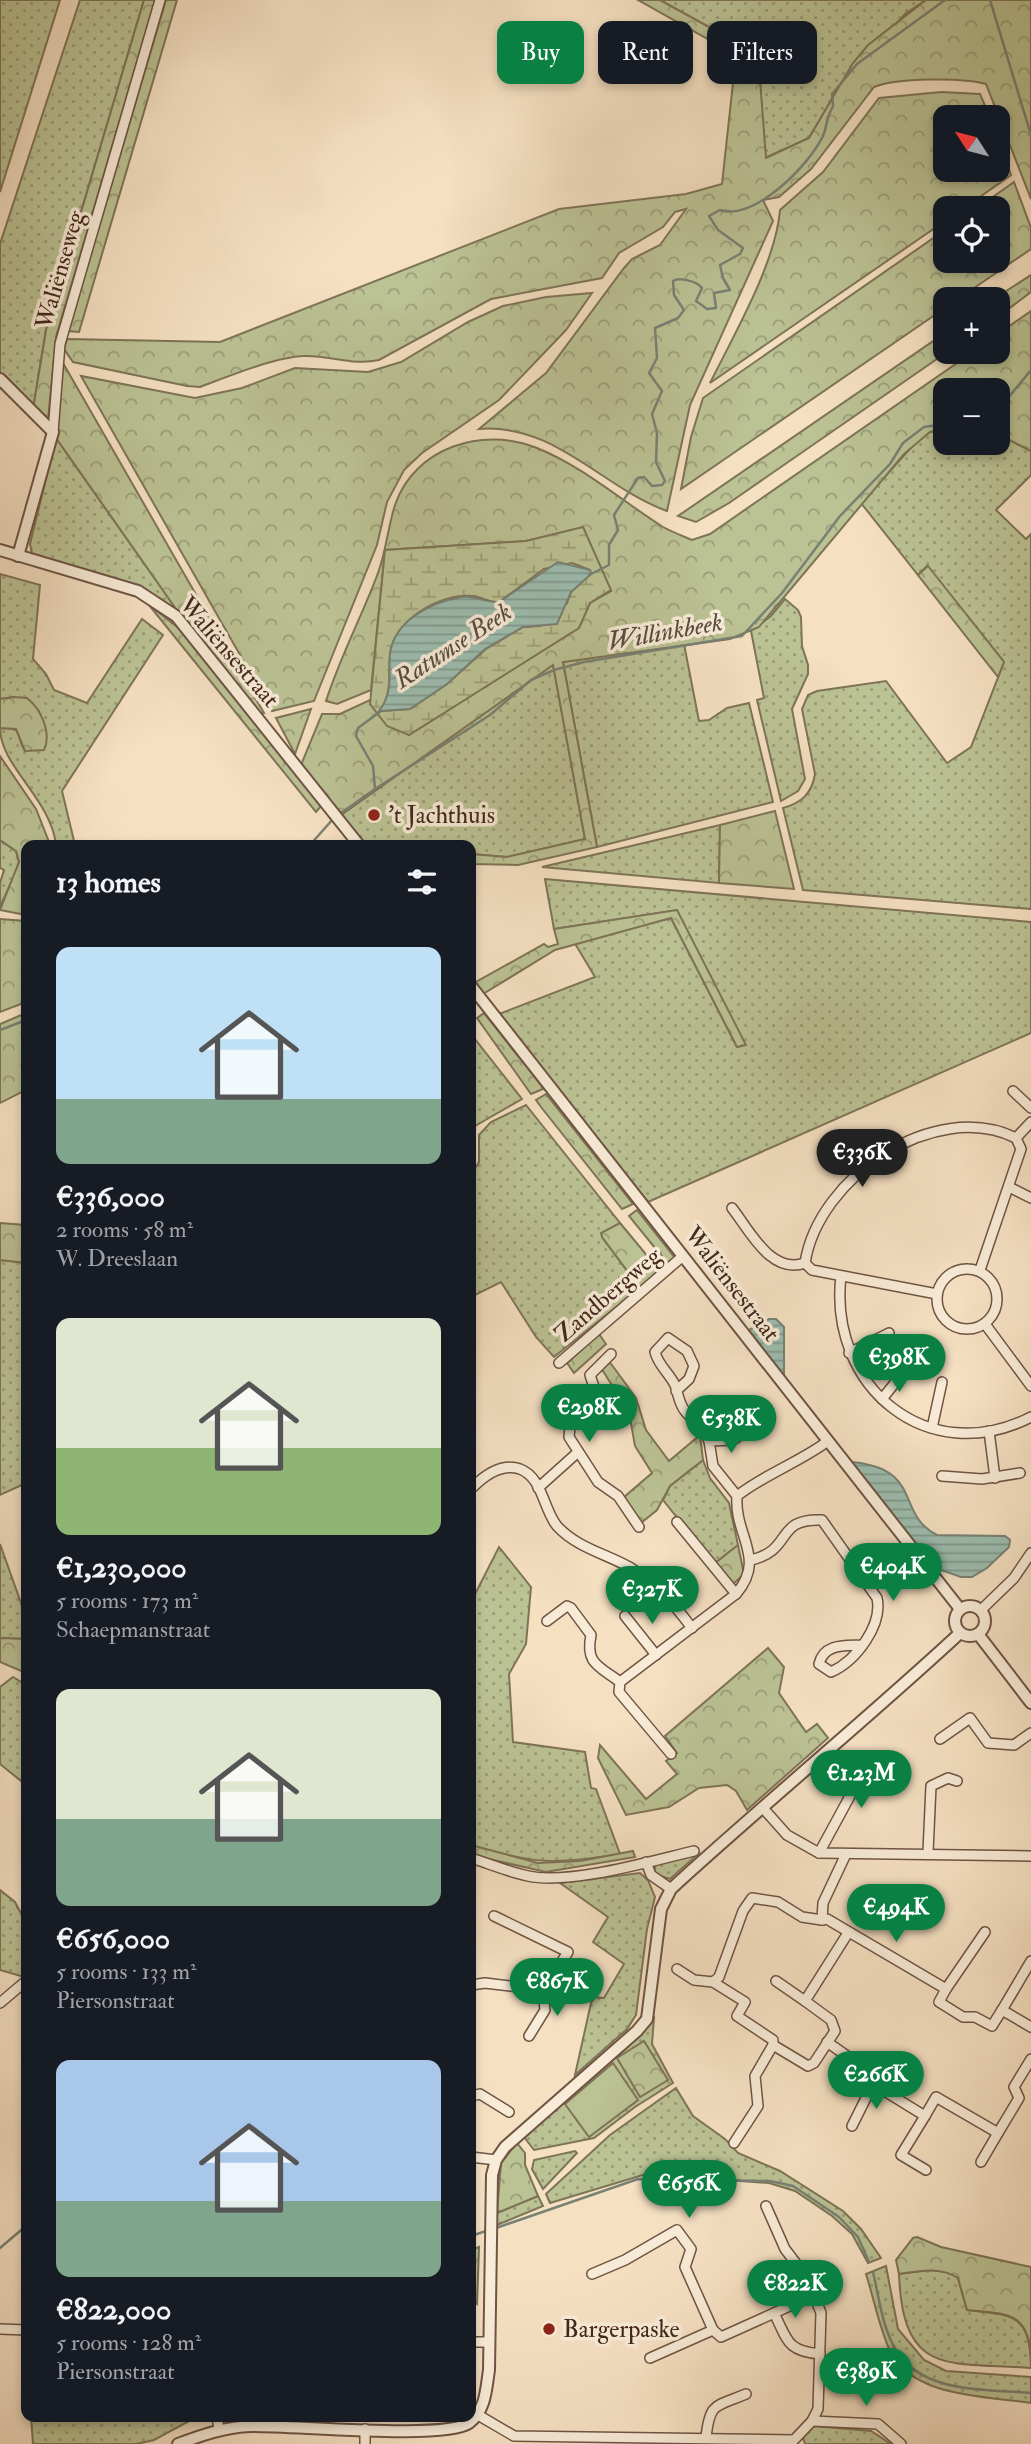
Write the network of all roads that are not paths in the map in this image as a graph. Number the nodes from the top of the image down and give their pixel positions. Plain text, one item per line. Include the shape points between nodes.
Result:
1 (160, 0) edge
2 (0, 379) edge
3 (53, 432) junction
4 (0, 550) edge
5 (18, 556) junction
6 (355, 840) edge
7 (476, 992) edge
8 (1013, 1091) dead end
9 (1030, 1104) edge
10 (1031, 1122) edge
11 (1016, 1138) junction
12 (1009, 1187) junction
13 (1031, 1198) edge
14 (732, 1208) dead end
15 (683, 1256) junction
16 (805, 1263) junction
17 (980, 1270) junction
18 (841, 1276) junction
19 (937, 1294) junction
20 (985, 1324) junction
21 (890, 1333) dead end
22 (849, 1353) junction
23 (611, 1354) dead end
24 (559, 1363) dead end
25 (911, 1363) dead end
26 (942, 1382) dead end
27 (1031, 1386) edge
28 (676, 1391) junction
29 (882, 1399) junction
30 (1031, 1417) edge
31 (759, 1422) dead end
32 (932, 1428) junction
33 (989, 1431) junction
34 (709, 1441) junction
35 (828, 1441) junction
36 (577, 1453) junction
37 (1020, 1473) dead end
38 (942, 1476) dead end
39 (995, 1478) junction
40 (476, 1484) edge
41 (538, 1488) junction
42 (737, 1496) junction
43 (677, 1522) dead end
44 (639, 1527) dead end
45 (1031, 1553) edge
46 (751, 1560) junction
47 (736, 1594) junction
48 (960, 1609) junction
49 (981, 1610) junction
50 (625, 1616) dead end
51 (547, 1621) dead end
52 (692, 1628) junction
53 (960, 1633) junction
54 (978, 1634) junction
55 (862, 1645) junction
56 (656, 1655) junction
57 (620, 1682) junction
58 (1031, 1703) edge
59 (1031, 1733) edge
60 (940, 1739) dead end
61 (671, 1754) dead end
62 (830, 1772) dead end
63 (957, 1781) dead end
64 (763, 1808) junction
65 (694, 1851) dead end
66 (928, 1852) junction
67 (819, 1853) junction
68 (846, 1854) junction
69 (1031, 1856) edge
70 (476, 1860) edge
71 (646, 1863) junction
72 (671, 1889) junction
73 (494, 1916) dead end
74 (822, 1920) junction
75 (985, 1932) dead end
76 (848, 1933) junction
77 (1031, 1961) edge
78 (677, 1969) dead end
79 (776, 1981) dead end
80 (713, 1982) junction
81 (21, 1985) edge
82 (476, 1985) edge
83 (946, 1989) junction
84 (544, 1990) junction
85 (805, 2001) junction
86 (0, 2003) edge
87 (1002, 2010) junction
88 (1031, 2027) edge
89 (529, 2036) dead end
90 (827, 2042) junction
91 (773, 2045) junction
92 (1031, 2059) edge
93 (873, 2084) junction
94 (476, 2095) edge
95 (509, 2112) dead end
96 (925, 2116) junction
97 (852, 2126) dead end
98 (998, 2133) junction
99 (734, 2143) dead end
100 (476, 2158) edge
101 (496, 2160) junction
102 (981, 2162) dead end
103 (926, 2170) dead end
104 (766, 2206) dead end
105 (592, 2274) dead end
106 (814, 2295) junction
107 (774, 2313) junction
108 (0, 2329) edge
109 (21, 2330) edge
110 (713, 2330) junction
111 (476, 2342) edge
112 (489, 2342) junction
113 (820, 2354) junction
114 (650, 2358) dead end
115 (746, 2394) dead end
116 (478, 2414) joint
117 (812, 2421) junction
118 (217, 2422) edge
119 (469, 2422) edge
120 (365, 2429) junction
121 (219, 2430) junction
122 (706, 2437) junction
123 (677, 2442) edge
124 (796, 2442) edge
125 (178, 2444) edge
126 (365, 2444) edge
127 (901, 2444) edge

1 - 3 street, Waliënseweg via 60,344
2 - 3 street
3 - 5 street, Waliënseweg
4 - 5 street, Waliënsestraat
5 - 6 street, Waliënsestraat via 138,591 170,611
7 - 15 street, Waliënsestraat
8 - 9 street
10 - 11 street
11 - 12 street via 1021,1149
11 - 16 street via 969,1129 941,1131 888,1151 854,1175 833,1200 818,1224
12 - 13 street
12 - 17 street
14 - 16 street via 777,1262 793,1267
15 - 24 street, Zandbergweg
15 - 35 street, Waliënsestraat
16 - 18 street via 812,1270
17 - 19 street via 969,1268 948,1275
17 - 20 street via 997,1289 994,1315
18 - 19 street
18 - 22 street via 837,1305
19 - 20 street via 938,1306 951,1325 962,1329
20 - 27 street
21 - 22 street
22 - 29 street
23 - 36 street via 590,1375 596,1393 570,1426 570,1443
25 - 29 street
26 - 32 street
28 - 28 street via 689,1379 694,1366 687,1351 668,1338 654,1352
28 - 34 street via 684,1410 705,1428
29 - 32 street via 897,1412
30 - 33 street
31 - 34 street via 733,1440
32 - 33 street
33 - 39 street
34 - 42 street via 713,1466
35 - 42 street
35 - 48 street, Waliënsestraat
36 - 41 street
36 - 44 street via 598,1482 618,1496
37 - 39 street
38 - 39 street
40 - 41 street via 485,1475 518,1468 531,1475
41 - 52 street via 558,1526 597,1555 658,1586
42 - 46 street via 736,1511
43 - 47 street
45 - 49 street via 1014,1578
46 - 47 street via 747,1581
46 - 55 street via 777,1550 789,1528 803,1520 822,1520 877,1598 879,1609
47 - 52 street
48 - 49 street via 971,1605
48 - 53 street via 955,1618
49 - 54 street via 985,1620
50 - 56 street
51 - 57 street via 571,1608 591,1635 590,1659
52 - 56 street
53 - 54 street
53 - 64 street
54 - 58 street
55 - 55 street via 832,1647 819,1664 831,1672 842,1668
56 - 57 street
57 - 61 street via 619,1692
59 - 60 street via 1014,1745 988,1743 970,1718
62 - 67 street via 850,1796
63 - 66 street via 948,1778 931,1786
64 - 67 street via 787,1835
64 - 72 street
65 - 71 street
66 - 68 street
66 - 69 street
67 - 68 street
68 - 74 street via 823,1903
70 - 71 street via 547,1878
71 - 72 street via 650,1875
72 - 101 street via 661,1909 647,2019
73 - 84 street via 568,1952
74 - 76 street
74 - 80 street via 802,1917 778,1902 750,1901
75 - 83 street
76 - 83 street
76 - 85 street
77 - 87 street
78 - 80 street via 694,1980
79 - 85 street
80 - 91 street via 745,2002 737,2016 773,2040
81 - 86 street
82 - 84 street
83 - 87 street via 939,2002 963,2017 975,2017 992,2026
84 - 89 street via 545,2010
85 - 90 street via 835,2025
87 - 88 street
90 - 91 street via 808,2066
90 - 93 street via 867,2070
91 - 99 street via 755,2076 758,2106
92 - 98 street via 1014,2087 1019,2098
93 - 96 street
93 - 97 street
94 - 95 street
96 - 98 street via 936,2097
96 - 103 street via 901,2155
98 - 102 street
100 - 101 street
101 - 112 street
104 - 106 street via 785,2249
105 - 110 street via 677,2230 691,2249 685,2267
106 - 107 street
106 - 113 street via 821,2313
107 - 110 street via 721,2337
107 - 113 street via 792,2348
108 - 109 street
110 - 114 street
111 - 112 street
112 - 116 street via 485,2399
113 - 117 street via 818,2409
115 - 122 street via 712,2409
116 - 123 street via 514,2436
117 - 124 street
117 - 127 street via 878,2424
118 - 121 street
119 - 120 street via 445,2431
120 - 121 street via 250,2426
120 - 126 street
121 - 125 street
122 - 123 street
122 - 124 street

